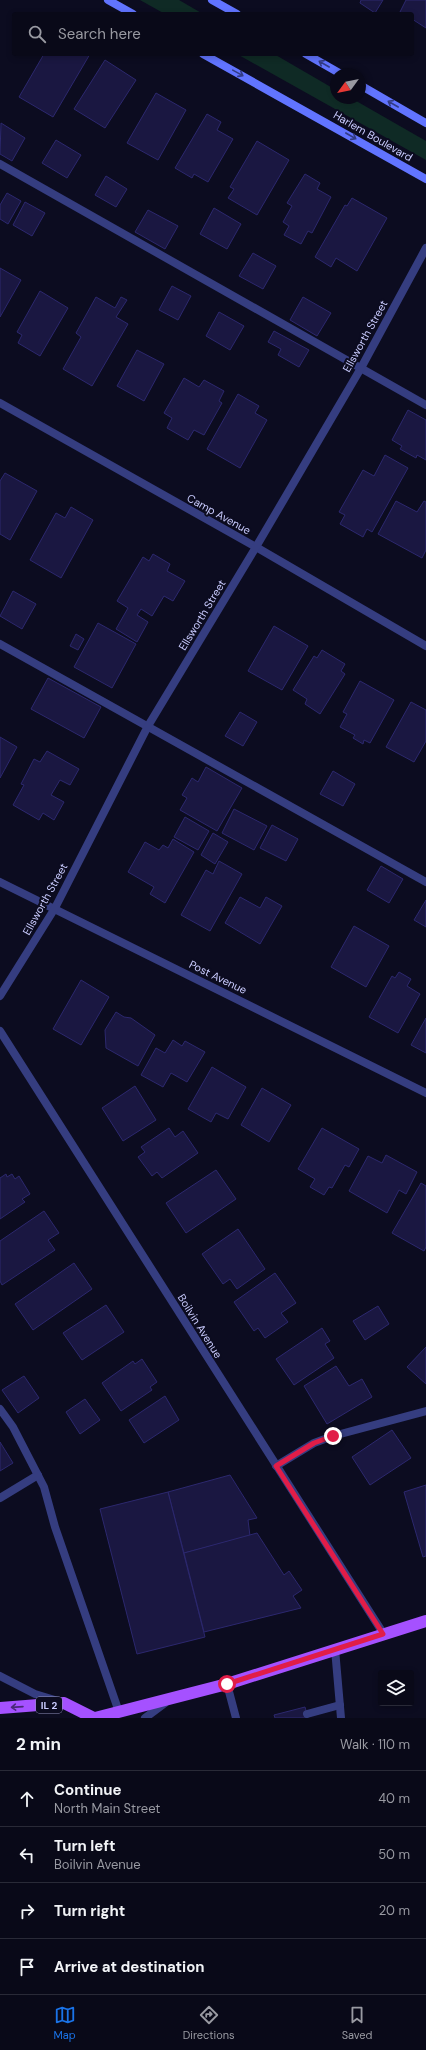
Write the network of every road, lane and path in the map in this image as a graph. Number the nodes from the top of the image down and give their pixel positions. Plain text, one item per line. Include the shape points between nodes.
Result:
1 (108, 0) edge
2 (212, 0) edge
3 (129, 12) edge
4 (233, 12) edge
5 (208, 56) edge
6 (310, 56) edge
7 (330, 68) edge
8 (366, 88) edge
9 (426, 123) edge
10 (0, 164) edge
11 (426, 179) edge
12 (426, 248) edge
13 (361, 368) junction
14 (0, 403) edge
15 (426, 404) edge
16 (256, 547) junction
17 (0, 644) edge
18 (426, 646) edge
19 (148, 726) junction
20 (0, 882) edge
21 (426, 882) edge
22 (55, 908) junction
23 (0, 996) edge
24 (0, 1031) edge
25 (426, 1093) edge
26 (0, 1409) edge
27 (426, 1411) edge
28 (276, 1466) junction
29 (38, 1475) junction
30 (0, 1498) edge
31 (426, 1621) edge
32 (383, 1634) junction
33 (335, 1649) junction
34 (0, 1676) edge
35 (227, 1684) junction
36 (172, 1698) junction
37 (64, 1703) junction
38 (340, 1705) junction
39 (0, 1708) edge
40 (119, 1712) junction
41 (307, 1714) dead end
42 (95, 1718) edge
43 (145, 1718) edge
44 (236, 1718) edge
45 (342, 1718) edge

1 - 3 street
2 - 4 street
5 -> 11 street, Harlem Boulevard
7 -> 6 street
9 -> 8 street
10 - 13 street
12 - 13 street, Ellsworth Street
13 - 15 street
13 - 16 street, Ellsworth Street
14 - 16 street, Camp Avenue
16 - 18 street, Camp Avenue
16 - 19 street, Ellsworth Street
17 - 19 street
19 - 21 street
19 - 22 street, Ellsworth Street
20 - 22 street, Post Avenue
22 - 23 street, Ellsworth Street
22 - 25 street, Post Avenue
24 - 28 street, Boilvin Avenue
26 - 29 street via 13,1427
27 - 28 street via 333,1436 314,1443
28 - 32 street, Boilvin Avenue
29 - 30 street
29 - 40 street
31 - 32 main road, IL 2
32 - 33 main road, IL 2
33 - 35 main road, IL 2
33 - 38 street
34 - 37 street via 35,1694
35 - 36 main road, IL 2
35 - 44 street
36 - 40 main road, IL 2
36 - 43 street
37 -> 39 main road, IL 2
37 - 42 main road, IL 2
38 - 41 street
38 - 45 street
40 - 42 main road, IL 2

